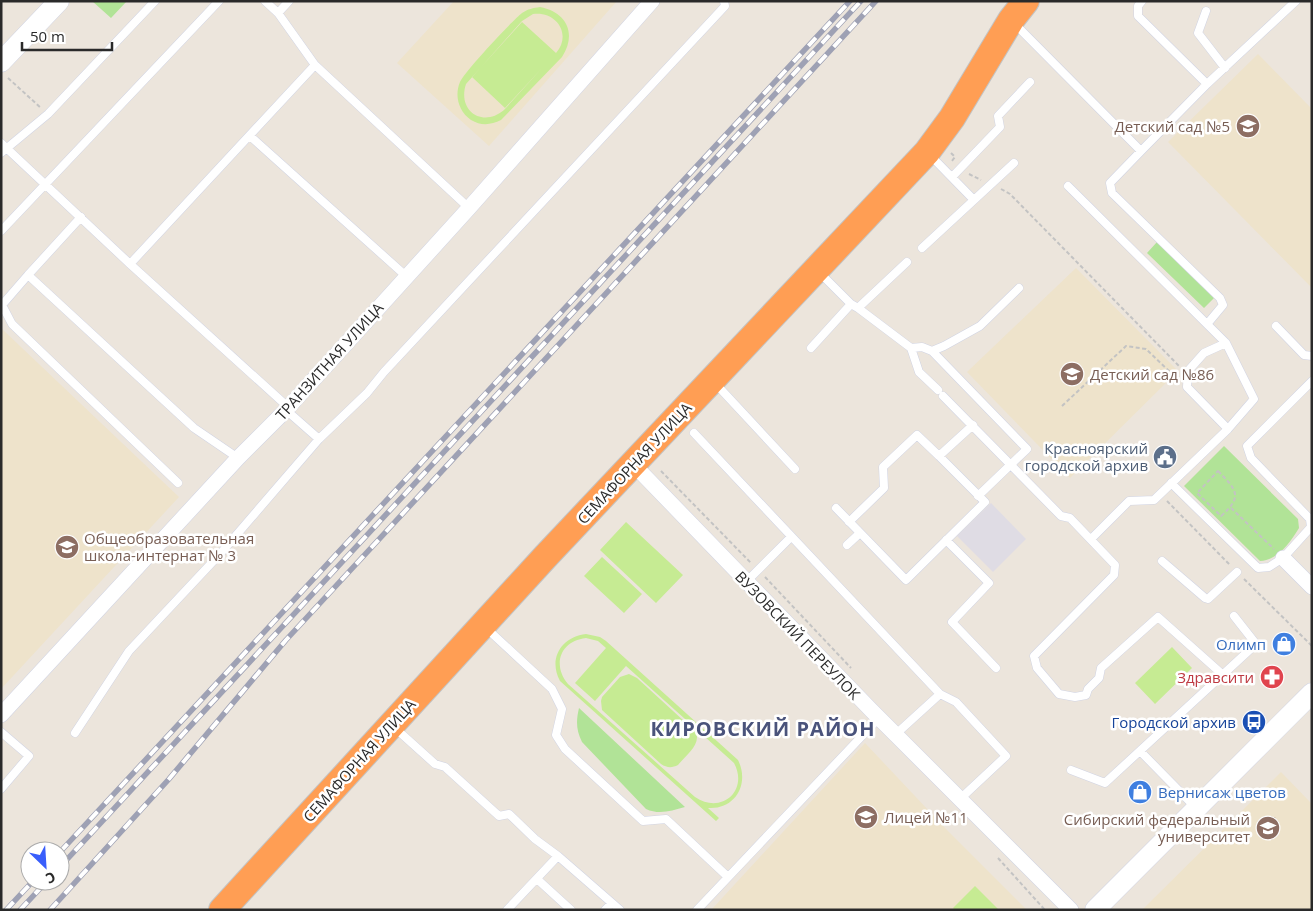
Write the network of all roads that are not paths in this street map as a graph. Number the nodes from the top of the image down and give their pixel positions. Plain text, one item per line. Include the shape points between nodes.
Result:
1 (155, 1) edge
2 (219, 1) edge
3 (265, 1) edge
4 (289, 1) edge
5 (652, 1) edge
6 (724, 1) edge
7 (1142, 1) edge
8 (1296, 1) edge
9 (53, 3) edge
10 (1019, 11) edge
11 (1206, 11) dead end
12 (278, 13) junction
13 (315, 65) junction
14 (1225, 68) junction
15 (5, 70) edge
16 (1030, 82) dead end
17 (1207, 84) junction
18 (250, 136) junction
19 (3, 148) edge
20 (1141, 151) junction
21 (927, 152) junction
22 (1014, 163) dead end
23 (952, 177) junction
24 (46, 184) junction
25 (1068, 186) dead end
26 (973, 199) junction
27 (469, 208) junction
28 (81, 217) junction
29 (1, 230) edge
30 (922, 248) dead end
31 (907, 262) dead end
32 (130, 264) junction
33 (816, 269) junction
34 (28, 275) junction
35 (406, 276) junction
36 (1019, 288) dead end
37 (855, 306) junction
38 (1208, 323) junction
39 (1276, 326) dead end
40 (1226, 343) junction
41 (811, 348) dead end
42 (911, 348) junction
43 (932, 351) junction
44 (1312, 356) edge
45 (712, 380) junction
46 (1312, 381) edge
47 (287, 408) junction
48 (973, 425) junction
49 (1228, 429) junction
50 (694, 433) dead end
51 (319, 439) junction
52 (939, 456) junction
53 (238, 458) junction
54 (633, 464) junction
55 (1011, 466) junction
56 (795, 469) dead end
57 (178, 482) dead end
58 (1171, 483) junction
59 (978, 496) junction
60 (836, 508) dead end
61 (849, 522) junction
62 (860, 533) junction
63 (791, 537) junction
64 (1091, 539) junction
65 (946, 540) junction
66 (847, 545) dead end
67 (1283, 558) junction
68 (1162, 561) dead end
69 (1237, 572) dead end
70 (753, 576) junction
71 (1312, 587) edge
72 (1234, 616) dead end
73 (483, 625) junction
74 (996, 668) dead end
75 (1222, 674) junction
76 (1312, 693) edge
77 (940, 694) junction
78 (1, 715) edge
79 (879, 718) junction
80 (392, 724) junction
81 (1, 732) edge
82 (75, 733) dead end
83 (896, 734) junction
84 (1140, 751) junction
85 (1070, 770) dead end
86 (1, 788) edge
87 (960, 799) junction
88 (1197, 808) junction
89 (558, 856) junction
90 (728, 877) junction
91 (537, 879) junction
92 (612, 903) junction
93 (222, 910) edge
94 (507, 910) edge
95 (570, 910) edge
96 (605, 910) edge
97 (620, 910) edge
98 (697, 910) edge
99 (1071, 910) edge
100 (1095, 910) edge

1 - 19 lane via 48,114
2 - 24 lane
3 - 12 lane
4 - 12 lane
5 - 27 street, ТРАНЗИТНАЯ УЛИЦА
6 - 51 lane via 725,6 367,393
7 - 17 lane via 1138,6 1138,16
8 - 14 lane
9 - 15 street
10 - 20 lane
10 - 21 highway, СЕМАФОРНАЯ УЛИЦА
11 - 14 lane via 1198,33
12 - 13 lane
13 - 18 lane
13 - 27 lane
14 - 17 lane
16 - 23 lane via 998,116 1000,127
17 - 20 lane
18 - 32 lane
18 - 35 lane
19 - 24 lane
20 - 38 lane via 1110,183 1112,192 1220,298 1223,305
21 - 23 lane
21 - 33 highway, СЕМАФОРНАЯ УЛИЦА
22 - 26 lane
23 - 26 lane
24 - 28 lane
24 - 29 lane
25 - 38 lane
26 - 30 lane
27 - 35 street, ТРАНЗИТНАЯ УЛИЦА
28 - 32 lane
28 - 34 lane
31 - 37 lane
32 - 47 lane
33 - 37 lane
33 - 45 highway, СЕМАФОРНАЯ УЛИЦА
34 - 53 lane via 194,428
34 - 57 lane via 2,305 12,324
35 - 47 street, ТРАНЗИТНАЯ УЛИЦА
36 - 43 lane via 980,326
37 - 41 lane
37 - 42 lane
38 - 40 lane
39 - 44 lane via 1304,355
40 - 49 lane via 1254,399
40 - 49 lane via 1204,352 1188,371 1187,387
42 - 43 lane via 922,347
42 - 48 lane via 919,372
43 - 55 lane via 1027,449
45 - 54 highway, СЕМАФОРНАЯ УЛИЦА
45 - 56 lane
46 - 67 lane via 1247,446 1251,458 1310,519 1310,526
47 - 51 lane
47 - 53 street, ТРАНЗИТНАЯ УЛИЦА
48 - 52 lane
48 - 55 lane
49 - 58 lane
50 - 63 lane
51 - 82 lane via 220,554 129,651
52 - 59 lane
52 - 61 lane via 918,435 883,467 884,488
53 - 78 street, ТРАНЗИТНАЯ УЛИЦА
54 - 70 street, ВУЗОВСКИЙ ПЕРЕУЛОК
54 - 73 highway, СЕМАФОРНАЯ УЛИЦА
55 - 59 lane
55 - 64 lane via 1061,516 1070,518
58 - 64 lane via 1154,500 1130,501
58 - 67 lane via 1258,568 1269,567
59 - 65 lane via 985,502
60 - 61 lane
61 - 62 lane
62 - 65 lane via 906,580
62 - 66 lane
63 - 70 lane
63 - 77 lane
64 - 75 lane via 1115,565 1114,575 1034,656 1037,668 1059,694 1086,695 1099,678 1101,668 1158,617
65 - 74 lane via 989,583 952,622
67 - 71 street
68 - 69 lane via 1208,599
70 - 79 street, ВУЗОВСКИЙ ПЕРЕУЛОК
72 - 75 lane via 1256,644
73 - 80 highway, СЕМАФОРНАЯ УЛИЦА
73 - 90 lane via 552,689 562,709 556,735 565,749 644,821 666,819
75 - 84 lane
76 - 88 street
77 - 83 lane
77 - 87 lane via 956,702 1006,756
79 - 83 street, ВУЗОВСКИЙ ПЕРЕУЛОК
79 - 90 lane
80 - 89 lane via 499,816 509,814
80 - 93 highway, СЕМАФОРНАЯ УЛИЦА
81 - 86 lane via 29,756
83 - 87 street, ВУЗОВСКИЙ ПЕРЕУЛОК
84 - 85 lane via 1105,783
84 - 88 lane
87 - 99 street, ВУЗОВСКИЙ ПЕРЕУЛОК
88 - 100 street
89 - 91 lane
89 - 92 lane
90 - 98 lane
91 - 94 lane
91 - 95 lane
92 - 96 lane
92 - 97 lane

